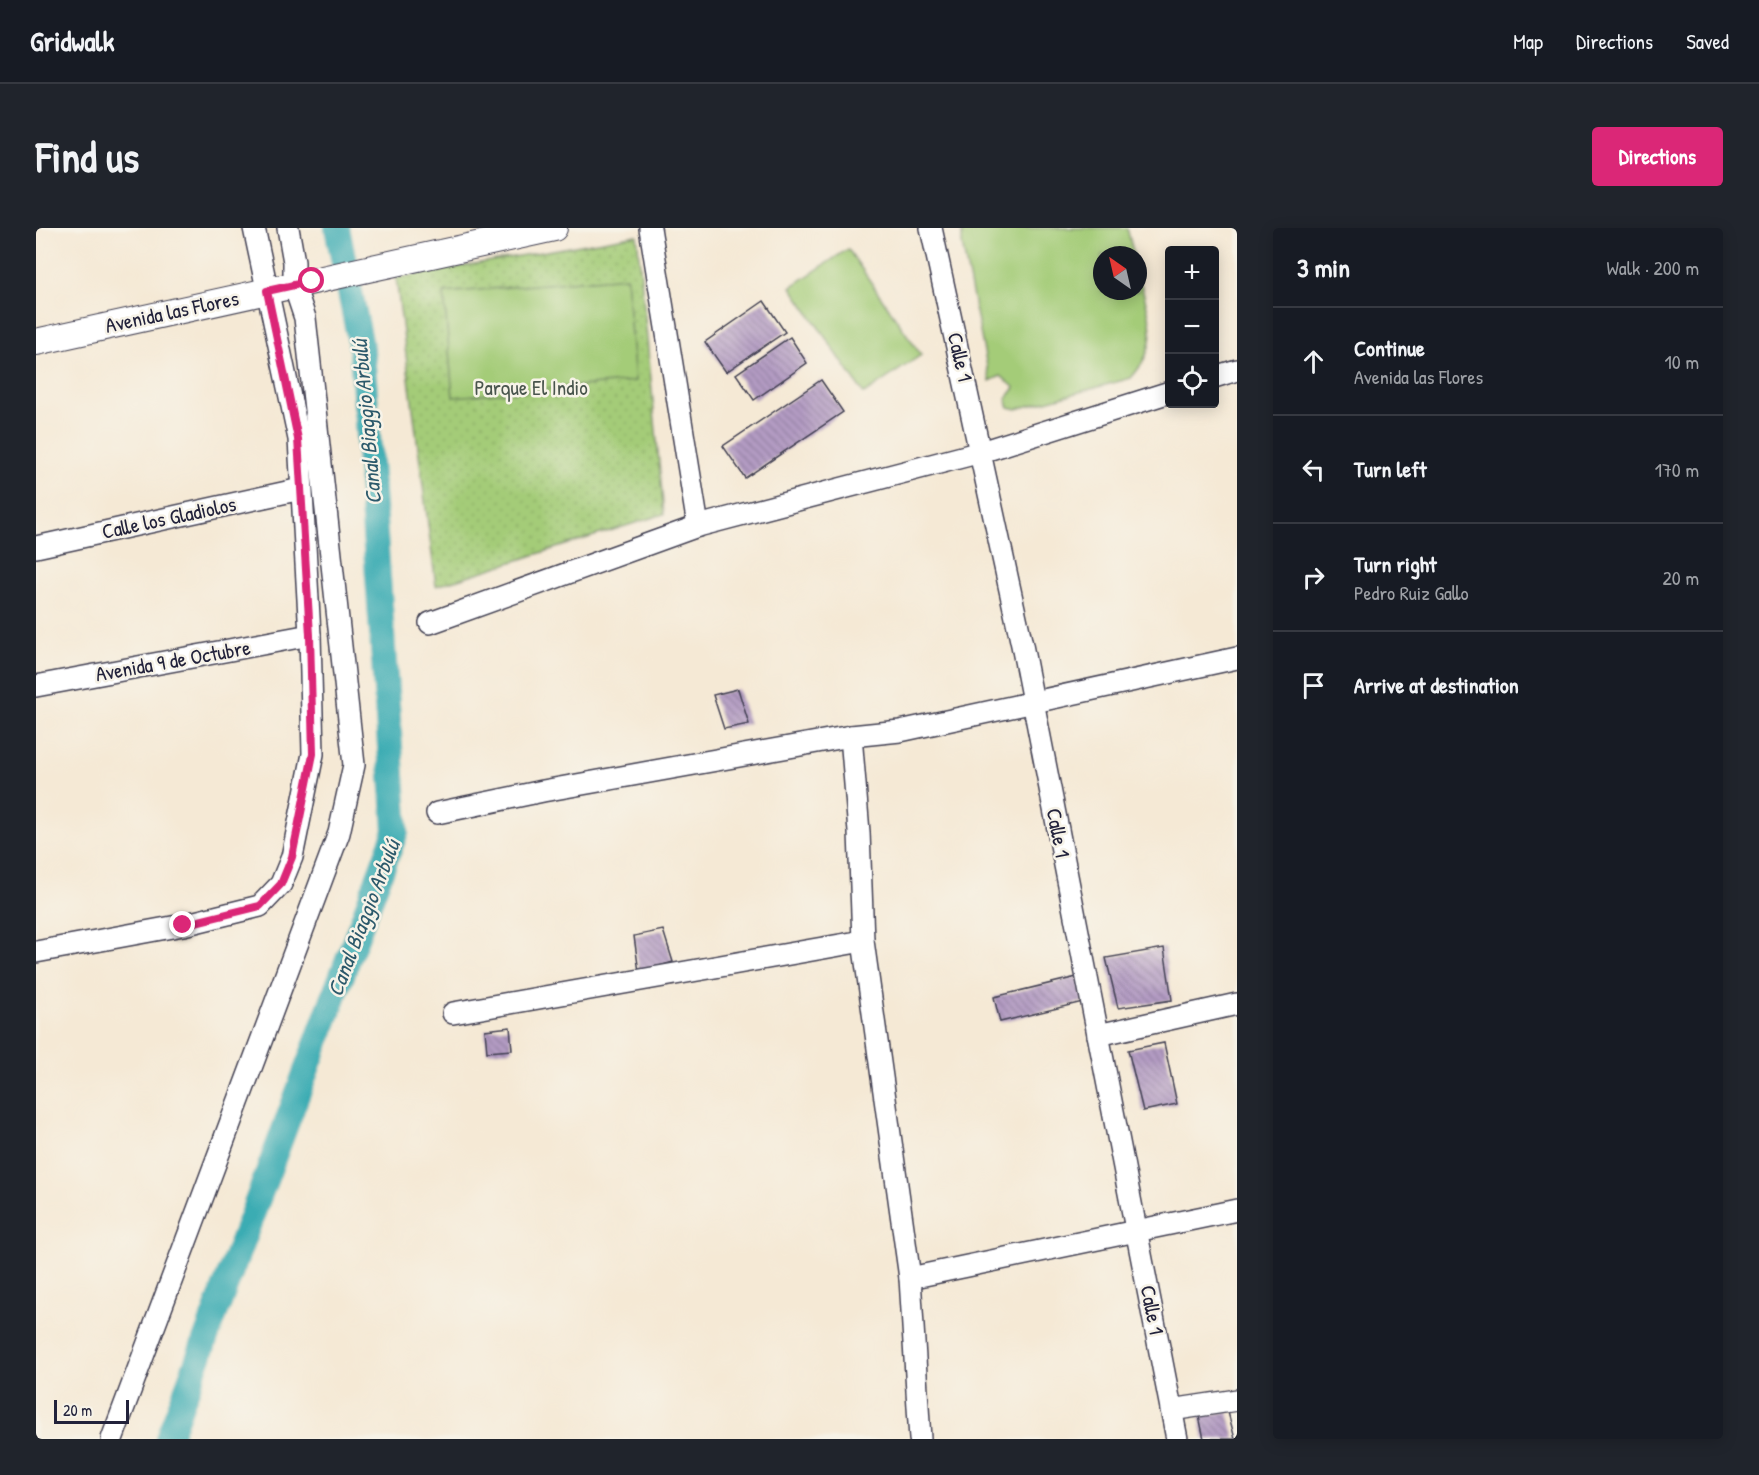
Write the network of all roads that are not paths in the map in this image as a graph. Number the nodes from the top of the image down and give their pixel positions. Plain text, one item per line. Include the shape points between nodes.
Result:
1 (254, 228) edge
2 (288, 228) edge
3 (554, 228) edge
4 (650, 228) edge
5 (931, 228) edge
6 (303, 283) junction
7 (267, 291) junction
8 (36, 342) edge
9 (1237, 370) edge
10 (1219, 376) edge
11 (1165, 394) edge
12 (981, 452) junction
13 (301, 489) junction
14 (698, 526) junction
15 (36, 547) edge
16 (430, 623) dead end
17 (310, 635) junction
18 (1237, 658) edge
19 (36, 686) edge
20 (1033, 702) junction
21 (851, 736) junction
22 (437, 813) dead end
23 (862, 941) junction
24 (36, 952) edge
25 (1237, 1004) edge
26 (453, 1013) dead end
27 (1098, 1035) junction
28 (1237, 1210) edge
29 (1136, 1230) junction
30 (910, 1278) junction
31 (1237, 1400) edge
32 (1171, 1410) junction
33 (112, 1439) edge
34 (920, 1439) edge
35 (1177, 1439) edge

1 - 7 street
2 - 6 street via 294,262
3 - 6 street, Avenida las Flores
4 - 14 street
5 - 12 street, Calle 1
6 - 7 street, Avenida las Flores
6 - 33 street via 354,765 339,833
7 - 8 street, Avenida las Flores
7 - 13 street via 298,439
9 - 10 street
11 - 12 street
12 - 14 street
12 - 20 street, Calle 1
13 - 15 street, Calle los Gladiolos
13 - 17 street
14 - 16 street
17 - 19 street, Avenida 9 de Octubre
17 - 24 street via 313,754 292,857 281,884 260,906 183,925
18 - 20 street
20 - 21 street via 900,731
20 - 27 street, Calle 1
21 - 22 street
21 - 23 street
23 - 26 street
23 - 30 street
25 - 27 street
27 - 29 street, Calle 1
28 - 29 street
29 - 30 street
29 - 32 street, Calle 1
30 - 34 street
31 - 32 street
32 - 35 street, Calle 1

